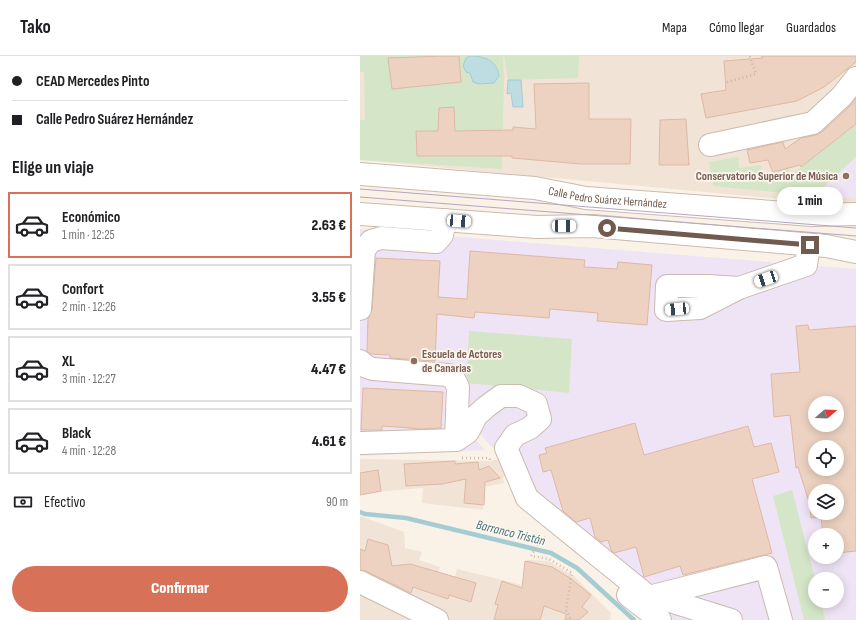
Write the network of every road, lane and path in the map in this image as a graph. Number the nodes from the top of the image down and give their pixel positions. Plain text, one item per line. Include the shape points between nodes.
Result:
1 (746, 56) edge
2 (856, 78) edge
3 (727, 82) dead end
4 (710, 145) dead end
5 (360, 174) edge
6 (360, 214) edge
7 (856, 214) edge
8 (445, 220) junction
9 (810, 245) junction
10 (856, 252) edge
11 (739, 288) dead end
12 (360, 309) edge
13 (360, 361) edge
14 (361, 442) edge
15 (457, 449) junction
16 (506, 478) joint
17 (548, 540) dead end
18 (360, 582) edge
19 (654, 596) junction
20 (437, 620) edge
21 (571, 620) edge
22 (660, 620) edge
23 (732, 620) edge
24 (781, 620) edge

1 - 3 path via 750,57 756,74
2 - 4 street via 842,96 813,123
5 - 7 street, Calle Pedro Suárez Hernández via 535,188 586,198 812,215
6 - 8 street
8 - 9 street via 536,227 592,226
8 - 12 street via 442,235 436,242 381,238 369,243 363,255
9 - 10 street
9 - 11 street via 806,265
13 - 15 street via 373,369 445,374 454,379 458,387
14 - 15 street
15 - 16 path via 489,458
15 - 19 street via 476,416 501,396 519,396 536,404 540,419 530,428 515,435 506,448 527,498 649,597
16 - 22 street via 519,506
17 - 21 path via 542,537 531,556 549,559 572,573 566,610
18 - 20 street
19 - 23 street
19 - 24 street via 766,566

